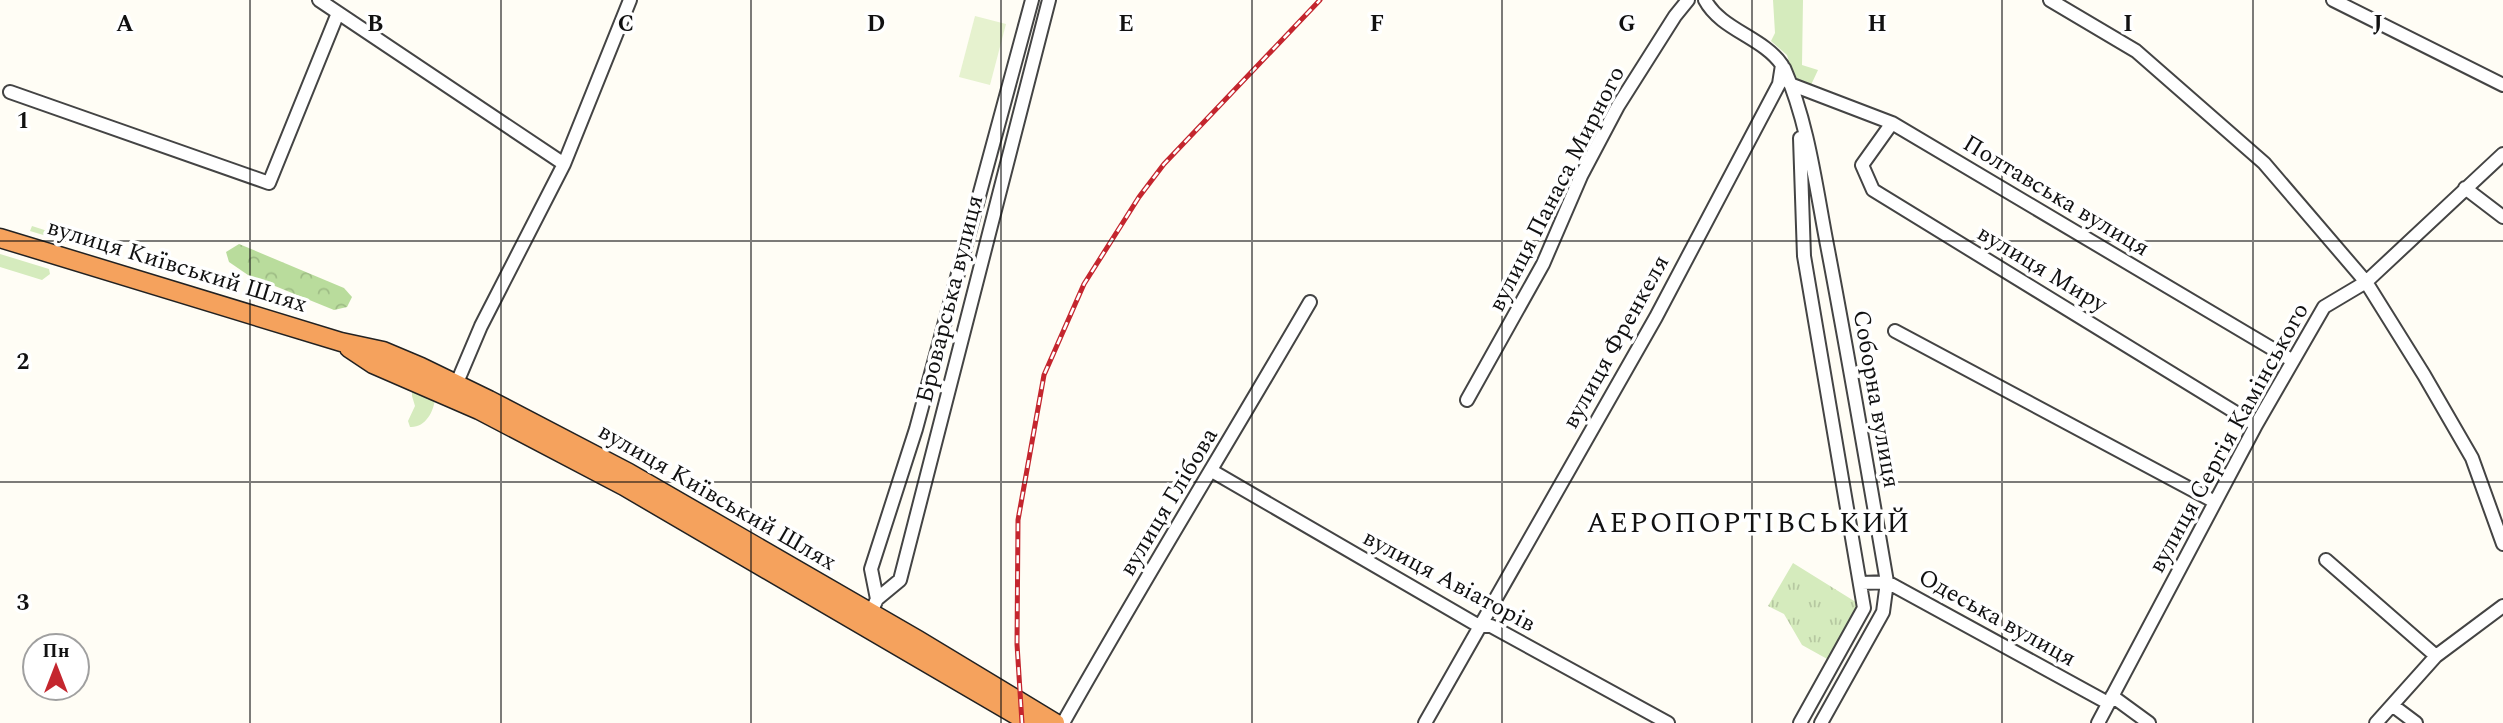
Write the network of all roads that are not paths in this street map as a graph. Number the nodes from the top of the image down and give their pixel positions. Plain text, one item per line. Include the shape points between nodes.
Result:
1 (318, 0) edge
2 (630, 0) edge
3 (1032, 0) edge
4 (1049, 0) edge
5 (1688, 0) edge
6 (1705, 0) edge
7 (2050, 0) edge
8 (2333, 0) edge
9 (338, 13) junction
10 (1782, 65) junction
11 (1790, 84) junction
12 (2503, 85) edge
13 (10, 92) dead end
14 (1799, 110) junction
15 (1892, 123) junction
16 (2503, 154) edge
17 (564, 164) junction
18 (2465, 188) junction
19 (2503, 217) edge
20 (0, 238) edge
21 (2366, 282) junction
22 (1310, 302) dead end
23 (1895, 331) dead end
24 (2293, 361) junction
25 (454, 391) junction
26 (1467, 400) dead end
27 (2256, 425) junction
28 (1212, 471) junction
29 (2216, 502) junction
30 (2503, 544) edge
31 (2326, 560) dead end
32 (1887, 582) junction
33 (1862, 583) junction
34 (2503, 606) edge
35 (871, 613) junction
36 (1479, 626) junction
37 (2436, 656) junction
38 (2110, 700) junction
39 (2392, 705) junction
40 (1030, 723) edge
41 (1055, 723) edge
42 (1063, 723) edge
43 (1425, 723) edge
44 (1668, 723) edge
45 (1800, 723) edge
46 (1821, 723) edge
47 (2098, 723) edge
48 (2149, 723) edge
49 (2376, 723) edge
50 (2416, 723) edge

1 - 9 street
2 - 17 street
3 - 35 street, Броварська вулиця via 916,429 871,569
4 - 35 street, Броварська вулиця via 900,580
5 - 26 street, вулиця Панаса Мирного via 1618,106 1543,264
6 - 10 street via 1710,9 1769,50
7 - 21 street via 2136,51 2264,163
8 - 12 street
9 - 13 street via 269,183
9 - 17 street
10 - 11 street, Соборна вулиця
10 - 36 street, вулиця Френкеля via 1782,76 1767,109 1656,317
11 - 14 street, Соборна вулиця
11 - 15 street, Полтавська вулиця
14 - 32 street, Соборна вулиця
14 - 33 street, Соборна вулиця via 1804,256
15 - 24 street, Полтавська вулиця
15 - 27 street, вулиця Миру via 1862,165 1873,190
16 - 18 street, вулиця Сергія Камінського
17 - 25 street via 481,326
18 - 19 street
18 - 21 street, вулиця Сергія Камінського
20 - 25 highway, вулиця Київський Шлях via 383,351
21 - 24 street, вулиця Сергія Камінського via 2324,307
21 - 30 street via 2472,458
22 - 28 street, вулиця Глібова
23 - 29 street
24 - 27 street, вулиця Сергія Камінського
25 - 35 highway, вулиця Київський Шлях via 629,473
27 - 29 street, вулиця Сергія Камінського
28 - 36 street, вулиця Авіаторів
28 - 42 street, вулиця Глібова
29 - 38 street, вулиця Сергія Камінського
31 - 37 street
32 - 33 street, Одеська вулиця
32 - 38 street, Одеська вулиця
32 - 46 street, Соборна вулиця via 1883,612
33 - 45 street, Соборна вулиця via 1864,608
34 - 37 street
35 - 40 highway, вулиця Київський Шлях
35 - 41 highway, вулиця Київський Шлях
36 - 43 street, вулиця Френкеля
36 - 44 street, вулиця Авіаторів via 1491,626
37 - 39 street
38 - 47 street, вулиця Сергія Камінського
38 - 48 street, Одеська вулиця
39 - 49 street
39 - 50 street

